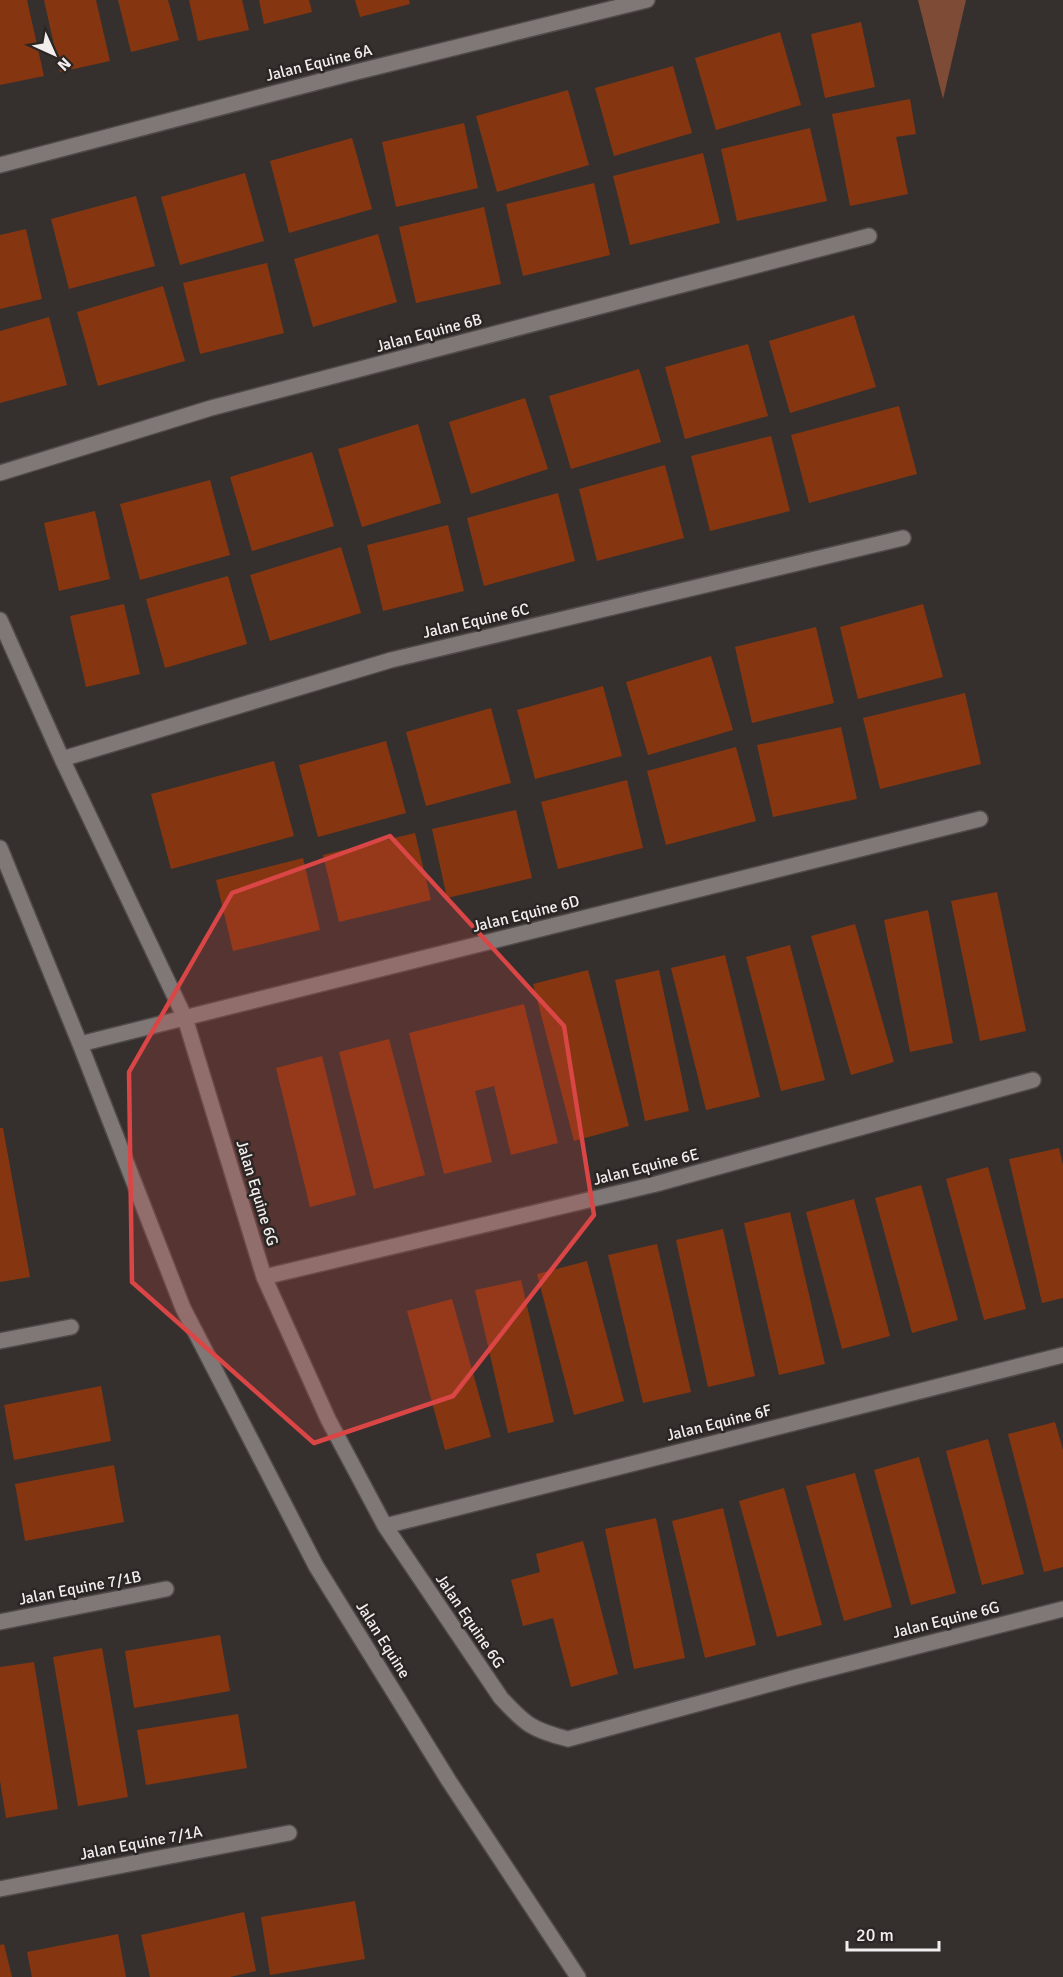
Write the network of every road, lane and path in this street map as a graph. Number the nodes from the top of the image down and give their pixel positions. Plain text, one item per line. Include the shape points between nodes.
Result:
1 (647, 0) edge
2 (0, 165) edge
3 (869, 236) dead end
4 (0, 473) edge
5 (903, 538) dead end
6 (0, 620) edge
7 (62, 759) junction
8 (980, 819) dead end
9 (0, 848) edge
10 (185, 1018) junction
11 (80, 1044) junction
12 (1033, 1080) dead end
13 (264, 1277) junction
14 (71, 1327) dead end
15 (0, 1341) edge
16 (1063, 1355) edge
17 (385, 1526) junction
18 (166, 1589) dead end
19 (1063, 1609) edge
20 (0, 1622) edge
21 (290, 1833) dead end
22 (0, 1889) edge
23 (578, 1977) edge

1 - 2 street, Jalan Equine 6A
3 - 4 street, Jalan Equine 6B via 211,408
5 - 7 street, Jalan Equine 6C via 391,660
6 - 7 street, Jalan Equine 6G
7 - 10 street, Jalan Equine 6G
8 - 10 street, Jalan Equine 6D
9 - 11 street, Jalan Equine
10 - 11 street, Jalan Equine 6D
10 - 13 street, Jalan Equine 6G
11 - 23 street, Jalan Equine via 183,1308 316,1566 449,1781
12 - 13 street, Jalan Equine 6E via 656,1184
13 - 17 street, Jalan Equine 6G via 328,1419
14 - 15 street
16 - 17 street, Jalan Equine 6F
17 - 19 street, Jalan Equine 6G via 501,1698 522,1721 545,1734 568,1739
18 - 20 street, Jalan Equine 7/1B
21 - 22 street, Jalan Equine 7/1A

